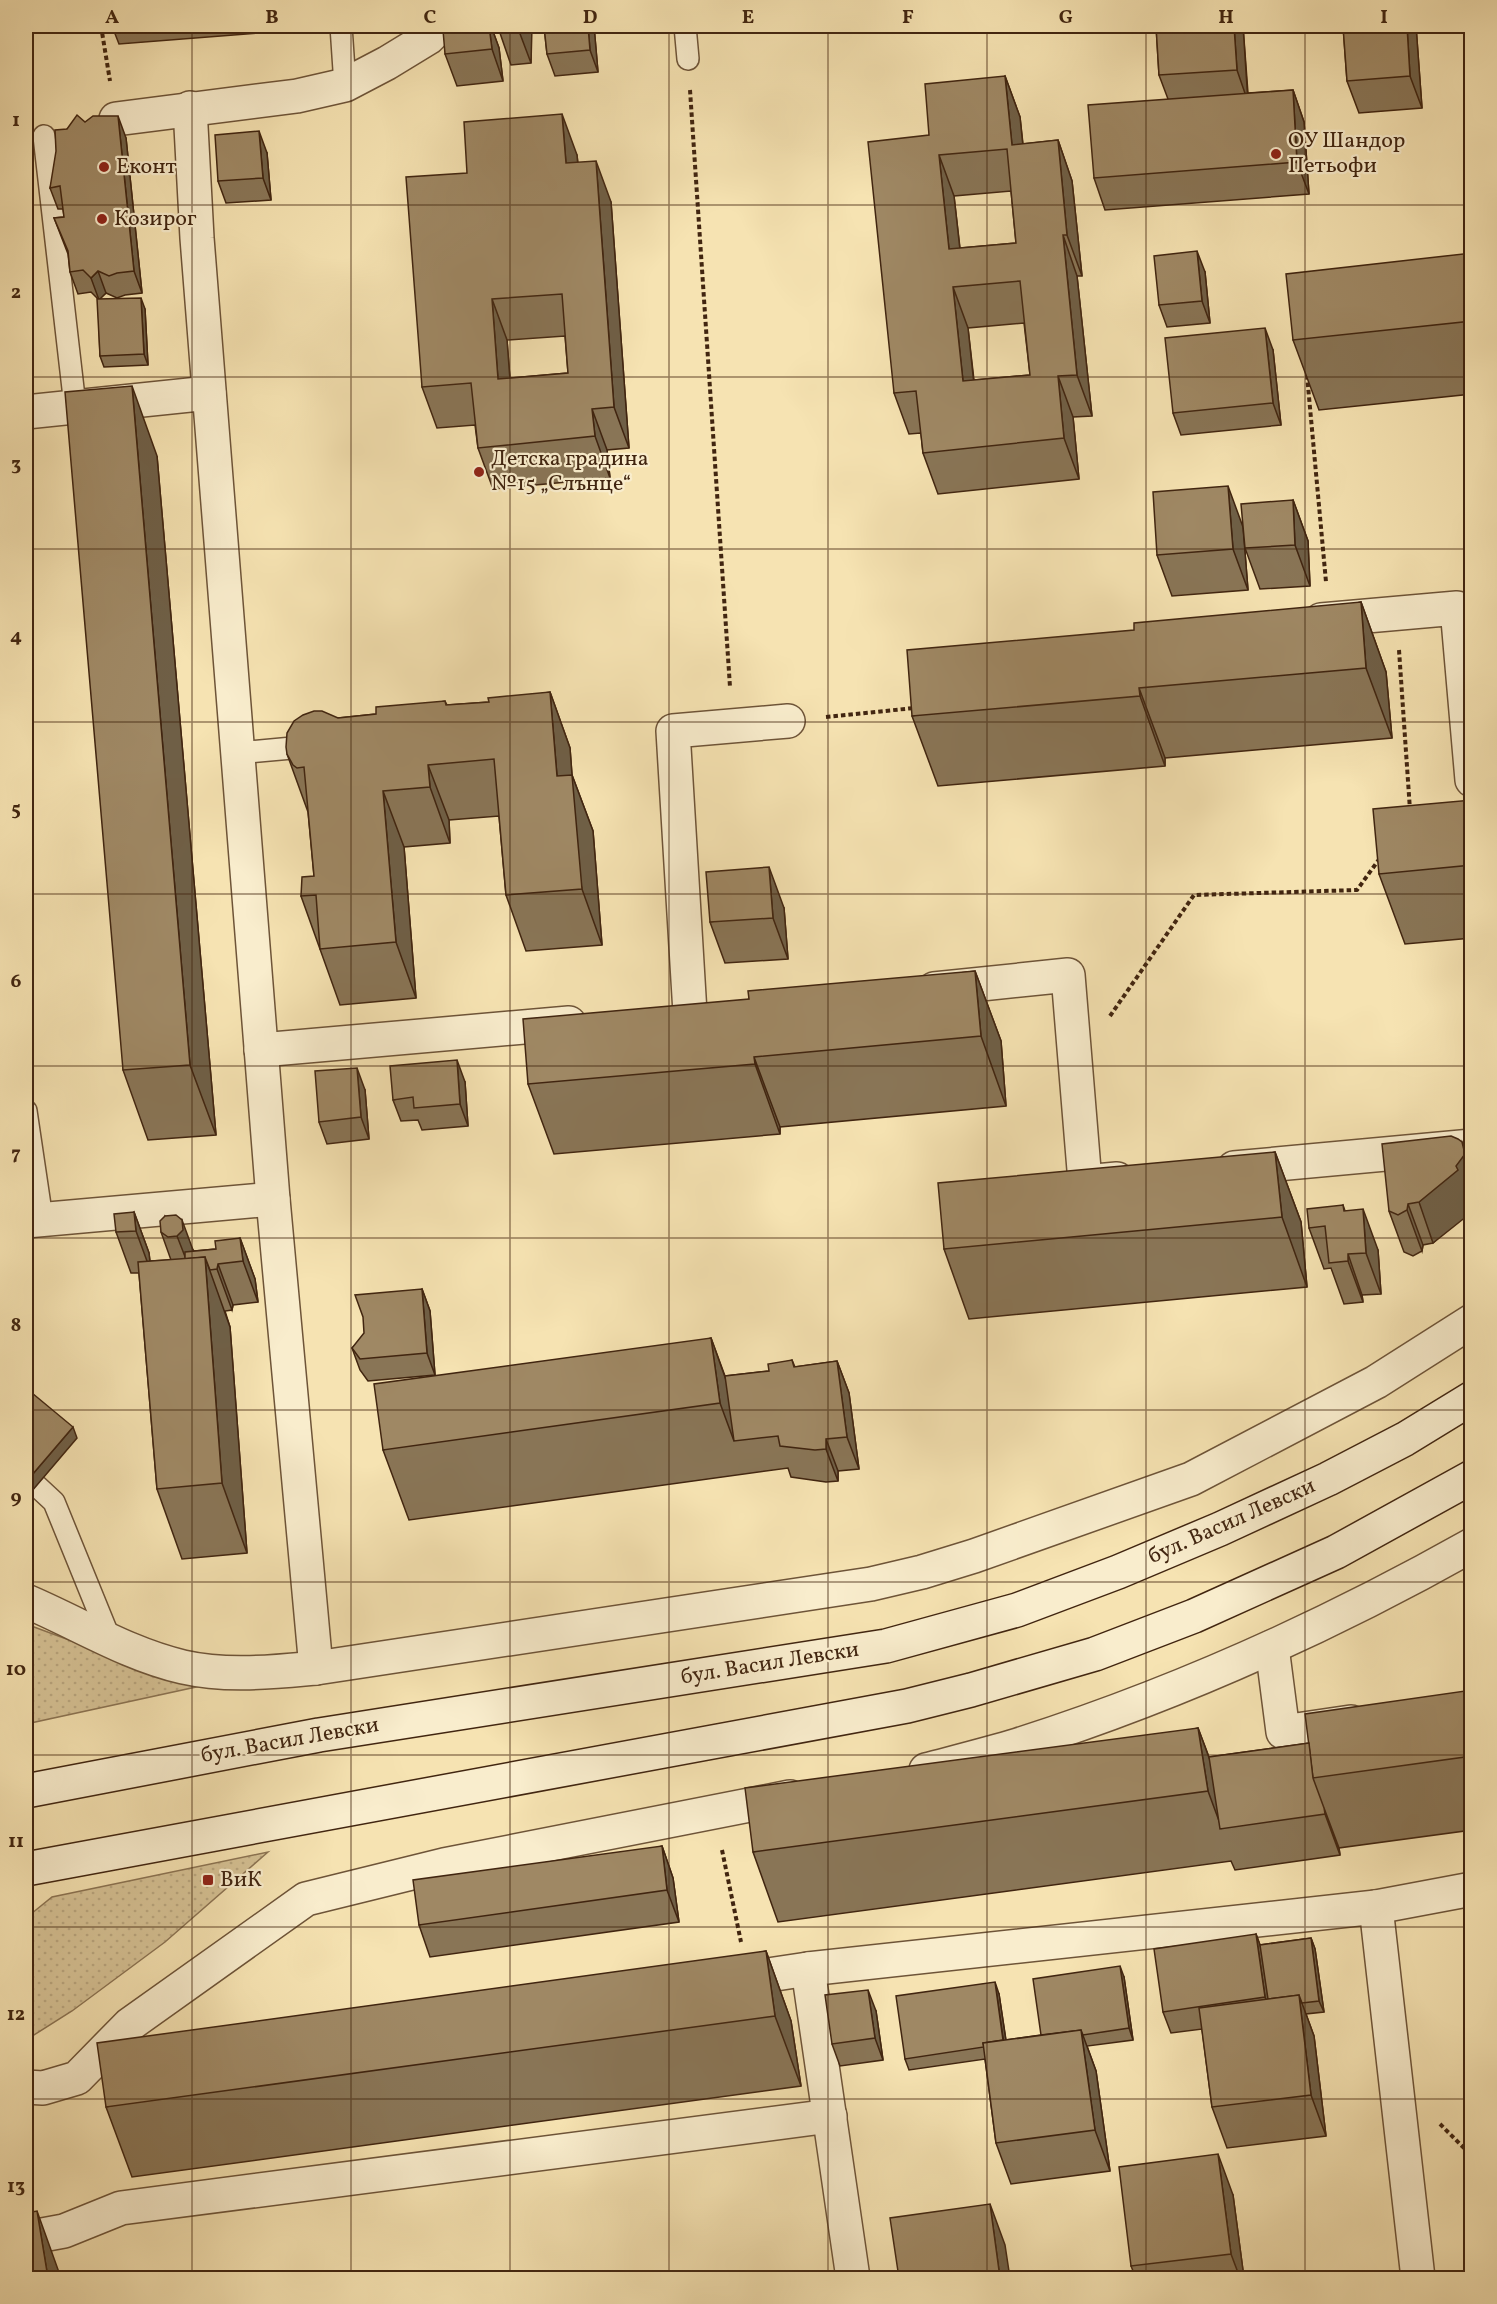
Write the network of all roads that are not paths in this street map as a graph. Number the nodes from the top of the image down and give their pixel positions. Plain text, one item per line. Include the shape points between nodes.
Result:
1 (340, 26) edge
2 (440, 26) edge
3 (685, 26) edge
4 (688, 59) road end
5 (345, 85) junction
6 (189, 108) junction
7 (116, 119) edge
8 (44, 136) dead end
9 (209, 393) junction
10 (75, 406) junction
11 (26, 412) edge
12 (1295, 622) edge
13 (788, 721) road end
14 (331, 745) edge
15 (237, 753) junction
16 (1472, 780) edge
17 (902, 992) edge
18 (725, 1009) edge
19 (594, 1021) edge
20 (261, 1050) junction
21 (26, 1111) edge
22 (1472, 1146) edge
23 (1202, 1171) edge
24 (1143, 1177) edge
25 (273, 1199) junction
26 (34, 1220) edge
27 (1472, 1321) edge
28 (1472, 1398) edge
29 (26, 1476) edge
30 (1472, 1477) edge
31 (1472, 1545) edge
32 (26, 1601) edge
33 (111, 1642) junction
34 (1272, 1647) junction
35 (316, 1668) junction
36 (1377, 1719) edge
37 (895, 1778) edge
38 (26, 1791) edge
39 (816, 1792) edge
40 (26, 1869) edge
41 (1472, 1889) edge
42 (1376, 1907) junction
43 (808, 1969) junction
44 (702, 1985) edge
45 (124, 2071) edge
46 (77, 2078) junction
47 (26, 2087) edge
48 (830, 2116) junction
49 (26, 2238) edge
50 (853, 2278) edge
51 (1418, 2278) edge

1 - 5 lane
2 - 5 street via 428,38
3 - 4 lane
5 - 6 street via 297,96
6 - 7 street
6 - 9 street
8 - 10 lane
9 - 10 street
9 - 15 street
10 - 11 street
12 - 16 street via 1457,608
13 - 18 street via 673,731 678,1014
14 - 15 lane
15 - 20 street
17 - 24 street via 1068,975 1085,1182
19 - 20 street
20 - 25 street
21 - 26 lane
22 - 23 street
25 - 26 street
25 - 35 street
27 - 35 street via 1376,1382 1191,1479 922,1572 696,1612
28 - 38 street, бул. Васил Левски via 1328,1479 1138,1564 1017,1611 886,1646 319,1735
29 - 33 lane via 54,1502
30 - 40 street via 1336,1552 1194,1616 1095,1654 971,1690 907,1706
31 - 34 street
32 - 33 street
33 - 35 street via 183,1667 219,1672
34 - 36 street via 1283,1732
34 - 37 street via 1148,1699 1028,1741
39 - 46 street via 444,1865 306,1899 129,2025
41 - 42 street
42 - 43 street
42 - 51 street
43 - 44 street
43 - 48 street
45 - 46 street
46 - 47 street via 43,2088
48 - 49 street via 121,2208 64,2231
48 - 50 street

